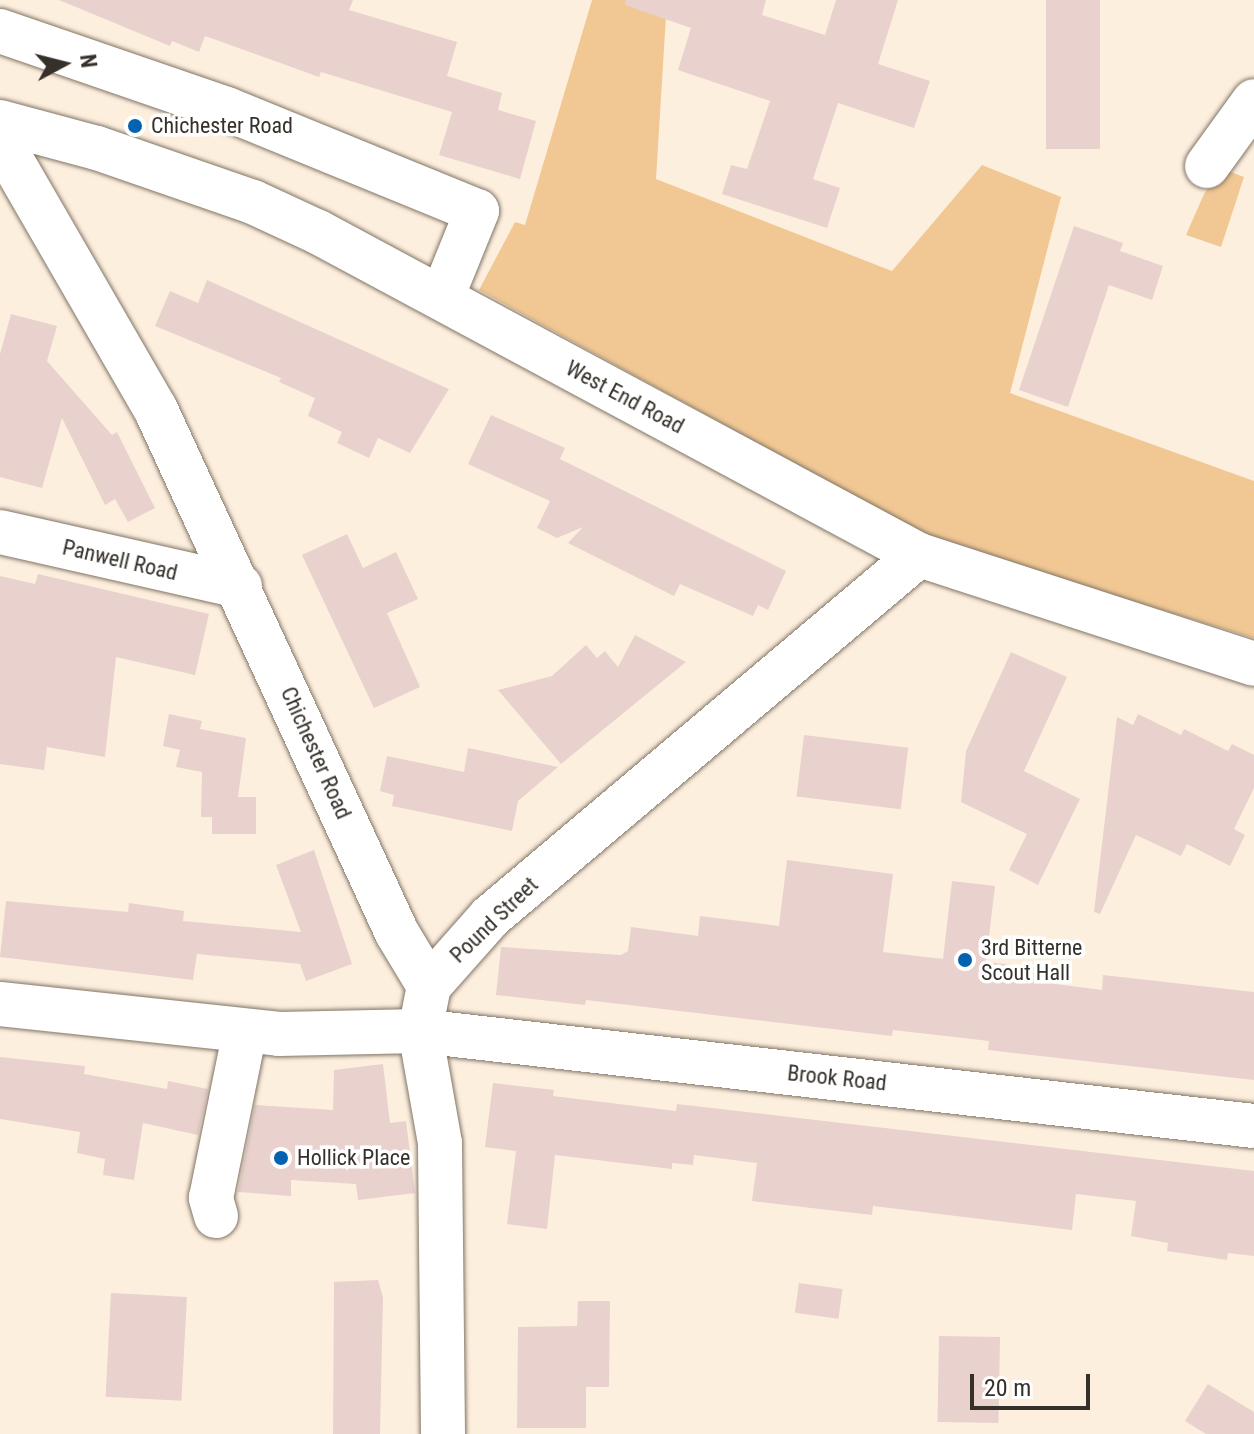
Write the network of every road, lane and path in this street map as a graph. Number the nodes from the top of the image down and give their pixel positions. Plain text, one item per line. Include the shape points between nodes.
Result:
1 (0, 31) edge
2 (1254, 101) edge
3 (0, 122) edge
4 (0, 140) edge
5 (1207, 166) dead end
6 (442, 297) junction
7 (0, 532) edge
8 (919, 555) junction
9 (240, 586) junction
10 (1254, 664) edge
11 (429, 986) junction
12 (0, 1004) edge
13 (245, 1031) junction
14 (420, 1031) junction
15 (1254, 1126) edge
16 (216, 1216) dead end
17 (443, 1434) edge

1 - 6 street via 227,109 477,211
2 - 5 street
3 - 6 street, West End Road via 97,148 253,202
4 - 9 street, Chichester Road via 155,408
6 - 8 street, West End Road
7 - 9 street, Panwell Road
8 - 10 street, West End Road
8 - 11 street, Pound Street via 490,917
9 - 11 street, Chichester Road via 397,933
11 - 14 street
12 - 13 street
13 - 14 street
13 - 16 street via 211,1198
14 - 15 street, Brook Road
14 - 17 street via 440,1143

